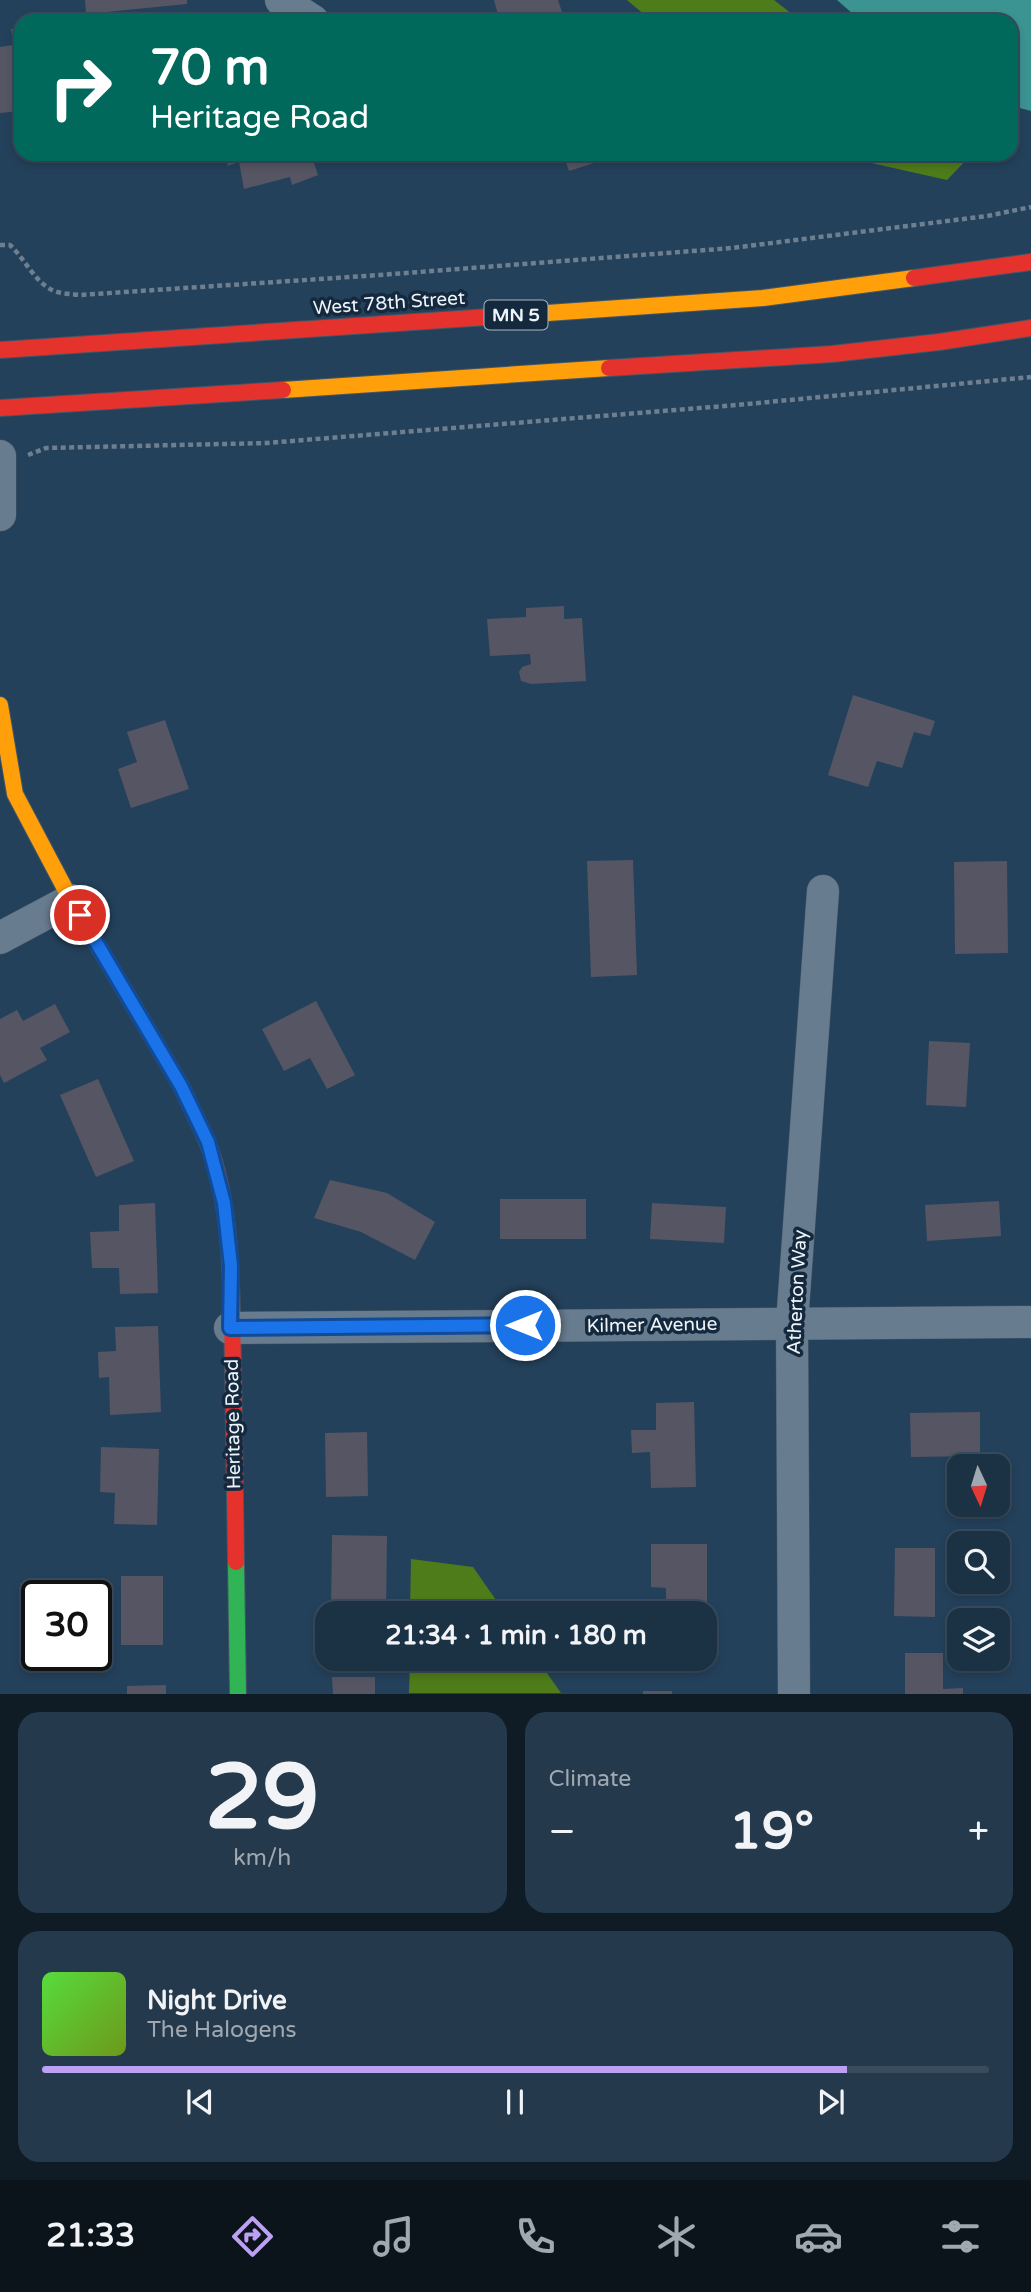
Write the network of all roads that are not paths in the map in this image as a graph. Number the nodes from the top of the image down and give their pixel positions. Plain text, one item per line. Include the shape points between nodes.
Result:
1 (281, 0) edge
2 (302, 14) edge
3 (1031, 262) edge
4 (1031, 328) edge
5 (0, 350) edge
6 (0, 408) edge
7 (1, 461) edge
8 (0, 515) edge
9 (0, 705) edge
10 (823, 891) dead end
11 (71, 900) junction
12 (0, 938) edge
13 (1031, 1322) edge
14 (792, 1323) junction
15 (230, 1328) junction
16 (238, 1693) edge
17 (794, 1693) edge

1 - 2 street
3 - 5 main road, West 78th Street / MN 5 via 763,298
4 - 6 main road via 832,354
7 - 8 street
9 - 11 main road, Heritage Road via 15,794
10 - 14 street, Atherton Way
11 - 12 street
11 - 15 main road, Heritage Road via 181,1086 208,1142 224,1203 231,1266
13 - 14 street, Kilmer Avenue
14 - 15 street, Kilmer Avenue
14 - 17 street, Atherton Way
15 - 16 main road, Heritage Road

